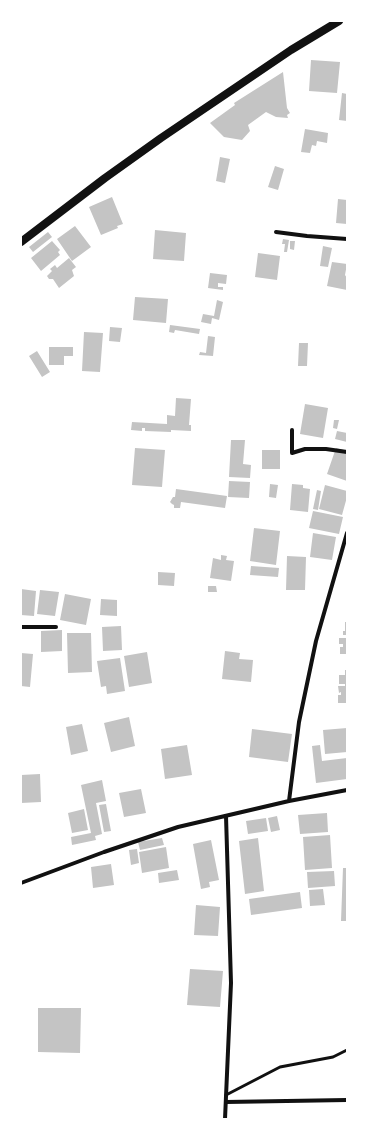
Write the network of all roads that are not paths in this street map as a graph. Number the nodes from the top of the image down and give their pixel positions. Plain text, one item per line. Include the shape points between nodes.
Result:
1 (339, 21) edge
2 (329, 23) edge
3 (276, 232) dead end
4 (347, 239) edge
5 (21, 242) edge
6 (292, 430) dead end
7 (347, 452) edge
8 (347, 532) edge
9 (21, 627) edge
10 (56, 627) dead end
11 (347, 790) edge
12 (289, 801) junction
13 (226, 816) junction
14 (21, 883) edge
15 (347, 1050) edge
16 (226, 1095) junction
17 (347, 1100) edge
18 (226, 1102) junction
19 (225, 1119) edge

1 - 2 main road
2 - 5 main road via 161,138
3 - 4 street
6 - 7 street via 292,453 305,449
8 - 12 street via 316,641 299,722
9 - 10 street
11 - 12 street
12 - 13 street
13 - 14 street via 178,827
13 - 16 street via 231,983
15 - 16 lane via 333,1057 280,1067
16 - 18 street
17 - 18 street
18 - 19 street

